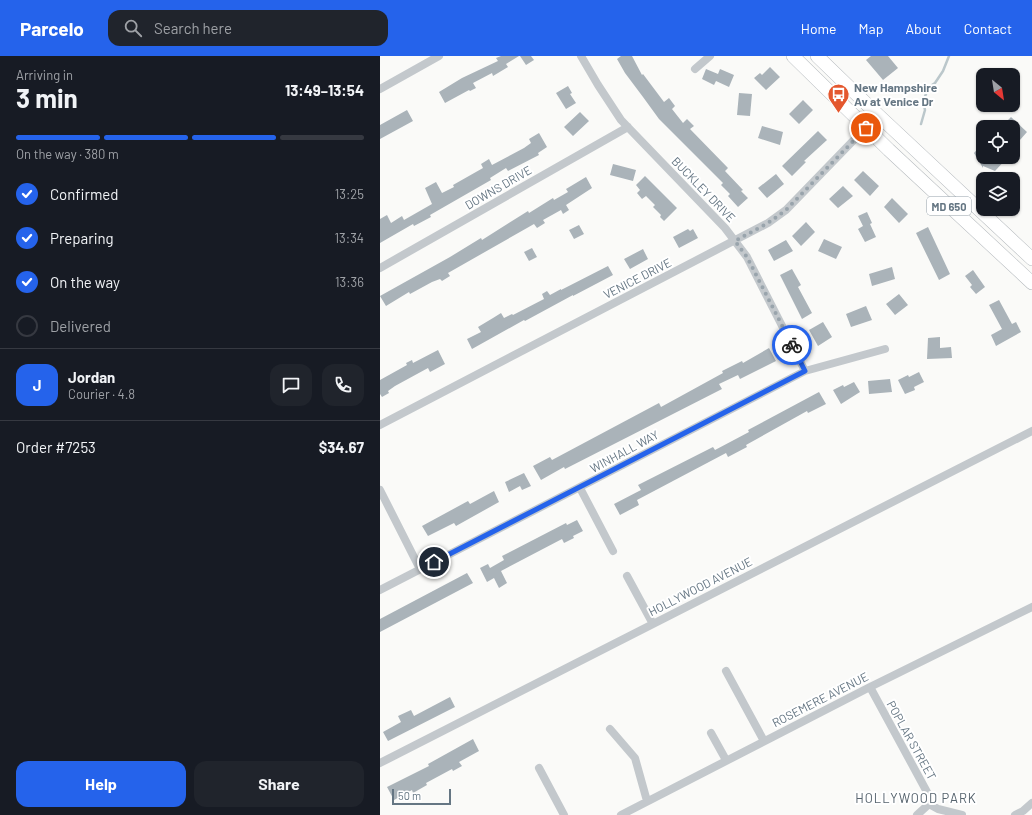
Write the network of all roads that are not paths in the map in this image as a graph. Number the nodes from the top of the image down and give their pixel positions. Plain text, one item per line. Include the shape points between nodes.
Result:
1 (439, 56) edge
2 (581, 56) edge
3 (710, 56) edge
4 (793, 56) edge
5 (817, 56) edge
6 (695, 69) dead end
7 (380, 90) edge
8 (878, 115) junction
9 (628, 127) junction
10 (866, 128) junction
11 (735, 241) junction
12 (1032, 258) edge
13 (380, 268) edge
14 (1032, 283) edge
15 (885, 349) dead end
16 (805, 371) junction
17 (380, 425) edge
18 (1032, 431) edge
19 (580, 488) junction
20 (380, 490) edge
21 (614, 550) dead end
22 (420, 569) junction
23 (627, 576) dead end
24 (380, 590) edge
25 (1032, 607) edge
26 (653, 624) junction
27 (726, 671) dead end
28 (870, 687) junction
29 (610, 728) dead end
30 (711, 733) dead end
31 (764, 741) junction
32 (726, 760) junction
33 (380, 763) edge
34 (539, 768) dead end
35 (646, 801) junction
36 (929, 804) junction
37 (1031, 805) edge
38 (564, 815) edge
39 (621, 815) edge
40 (917, 815) edge
41 (962, 815) edge
42 (1015, 815) edge

1 - 7 street
2 - 9 street, BUCKLEY DRIVE
3 - 6 street
4 - 10 main road, MD 650
5 - 8 main road, MD 650
8 - 10 street, VENICE DRIVE
8 - 12 main road, MD 650
9 - 11 street, BUCKLEY DRIVE
9 - 13 street, DOWNS DRIVE
10 - 11 street, VENICE DRIVE via 786,210
10 - 14 main road, MD 650
11 - 16 street, BUCKLEY DRIVE via 747,257
11 - 17 street, VENICE DRIVE
15 - 16 street, WINHALL WAY
16 - 19 street, WINHALL WAY
18 - 26 street, HOLLYWOOD AVENUE
19 - 21 street
19 - 22 street, WINHALL WAY
20 - 22 street
22 - 24 street, WINHALL WAY
23 - 26 street
25 - 28 street, ROSEMERE AVENUE
26 - 33 street, HOLLYWOOD AVENUE
27 - 31 street
28 - 31 street, ROSEMERE AVENUE
28 - 36 street, POPLAR STREET via 926,792
29 - 35 street via 635,758
30 - 32 street
31 - 32 street, ROSEMERE AVENUE
32 - 35 street, ROSEMERE AVENUE
34 - 38 street
35 - 39 street, ROSEMERE AVENUE
36 - 40 street
36 - 41 street
37 - 42 street

